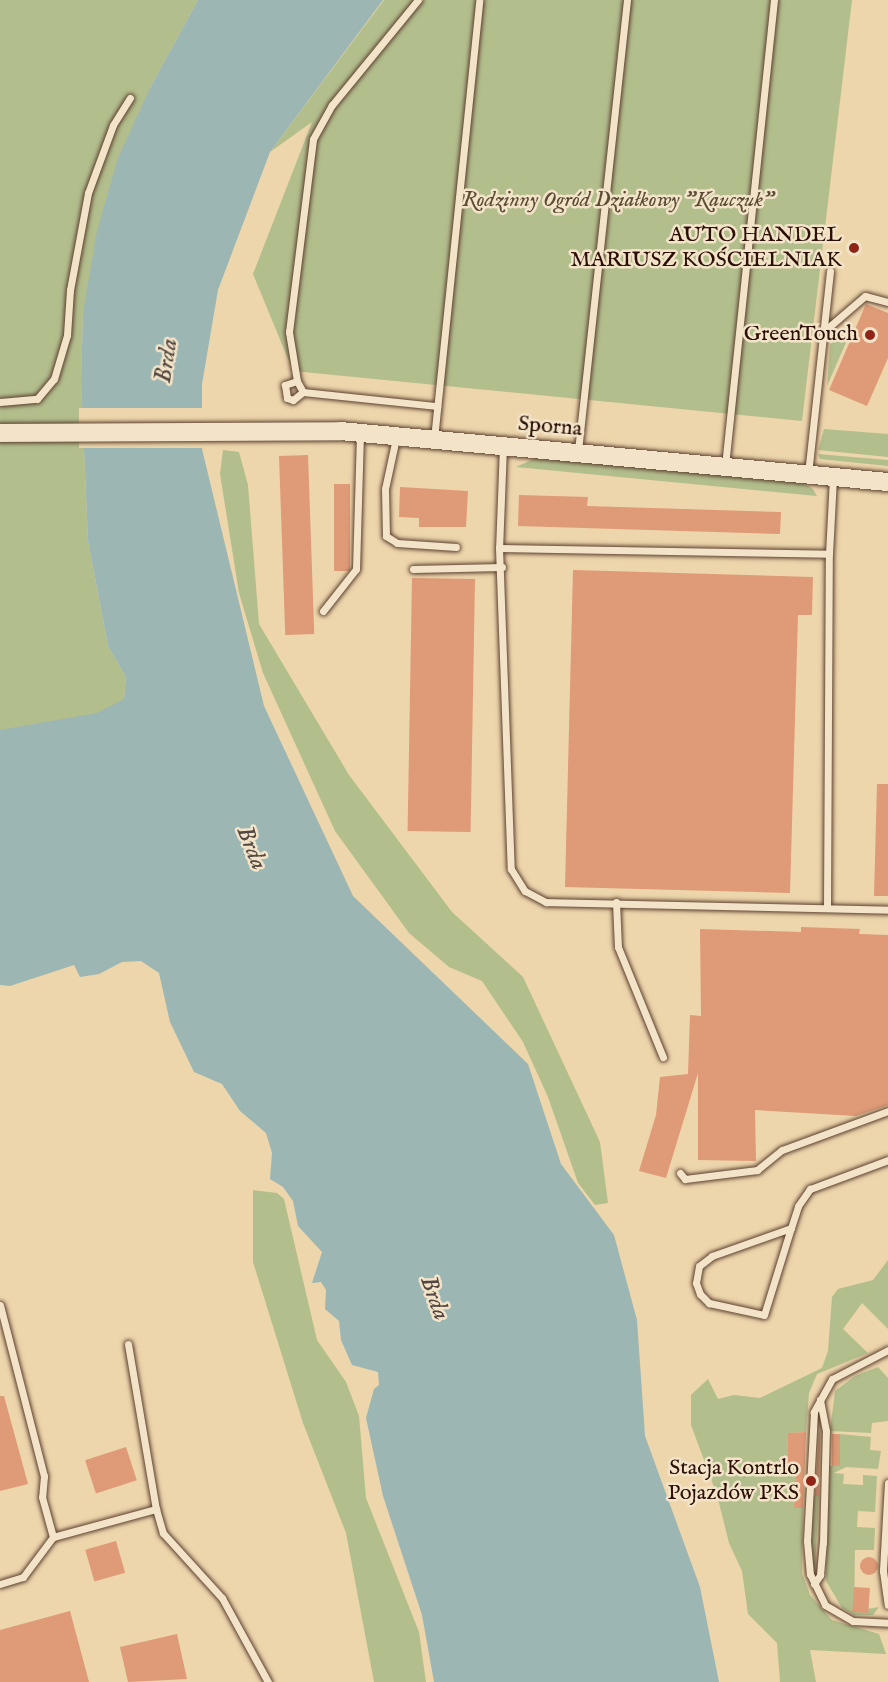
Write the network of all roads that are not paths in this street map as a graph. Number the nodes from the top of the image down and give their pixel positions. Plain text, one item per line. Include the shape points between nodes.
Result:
1 (418, 0) edge
2 (479, 0) edge
3 (627, 0) edge
4 (774, 0) edge
5 (130, 98) dead end
6 (830, 271) dead end
7 (888, 302) edge
8 (823, 332) junction
9 (297, 381) junction
10 (303, 392) junction
11 (0, 402) edge
12 (437, 406) junction
13 (0, 433) edge
14 (361, 433) junction
15 (397, 436) junction
16 (434, 439) junction
17 (503, 446) junction
18 (578, 453) junction
19 (725, 467) junction
20 (808, 474) junction
21 (833, 476) junction
22 (888, 482) edge
23 (456, 547) dead end
24 (499, 548) junction
25 (829, 554) junction
26 (502, 567) junction
27 (413, 569) dead end
28 (323, 610) dead end
29 (616, 902) junction
30 (826, 908) junction
31 (888, 910) edge
32 (663, 1057) dead end
33 (888, 1111) edge
34 (888, 1160) edge
35 (680, 1173) dead end
36 (791, 1228) junction
37 (0, 1305) edge
38 (128, 1344) dead end
39 (888, 1350) edge
40 (820, 1400) junction
41 (888, 1483) edge
42 (156, 1509) junction
43 (53, 1537) junction
44 (0, 1584) edge
45 (814, 1584) junction
46 (888, 1605) edge
47 (888, 1623) edge
48 (268, 1682) edge

1 - 9 lane via 332,105 313,139 289,332
2 - 12 lane
3 - 18 lane
4 - 19 lane
5 - 11 lane via 113,125 88,193 70,290 67,335 54,379 37,399
6 - 8 lane
7 - 8 lane via 865,296
8 - 20 lane
9 - 10 lane
9 - 10 lane via 285,385 287,398 299,398
10 - 12 lane
12 - 16 lane
13 - 14 street, Sporna
14 - 15 street, Sporna
14 - 28 lane via 356,569
15 - 16 street, Sporna
15 - 23 lane via 384,489 386,536 398,543
16 - 17 street, Sporna
17 - 18 street, Sporna
17 - 24 lane
18 - 19 street, Sporna
19 - 20 street, Sporna
20 - 21 street, Sporna
21 - 22 street, Sporna
21 - 25 lane
24 - 25 lane
24 - 26 lane
25 - 30 lane
26 - 27 lane
26 - 29 lane via 511,869 525,891 546,902
29 - 30 lane
29 - 32 lane via 618,947
30 - 31 lane
33 - 35 lane via 782,1150 757,1170 685,1179
34 - 36 lane via 810,1189 798,1206
36 - 36 lane via 764,1315 709,1303 700,1294 696,1283 699,1266 712,1256
37 - 43 lane via 44,1476 42,1497
38 - 42 lane
39 - 40 lane via 838,1374
40 - 45 lane via 826,1431 823,1532 822,1562
40 - 45 lane via 811,1421 807,1541 807,1561
41 - 46 lane via 883,1559
42 - 43 lane
42 - 48 lane via 163,1533 222,1598
43 - 44 lane via 24,1577
45 - 47 lane via 825,1605 842,1617

